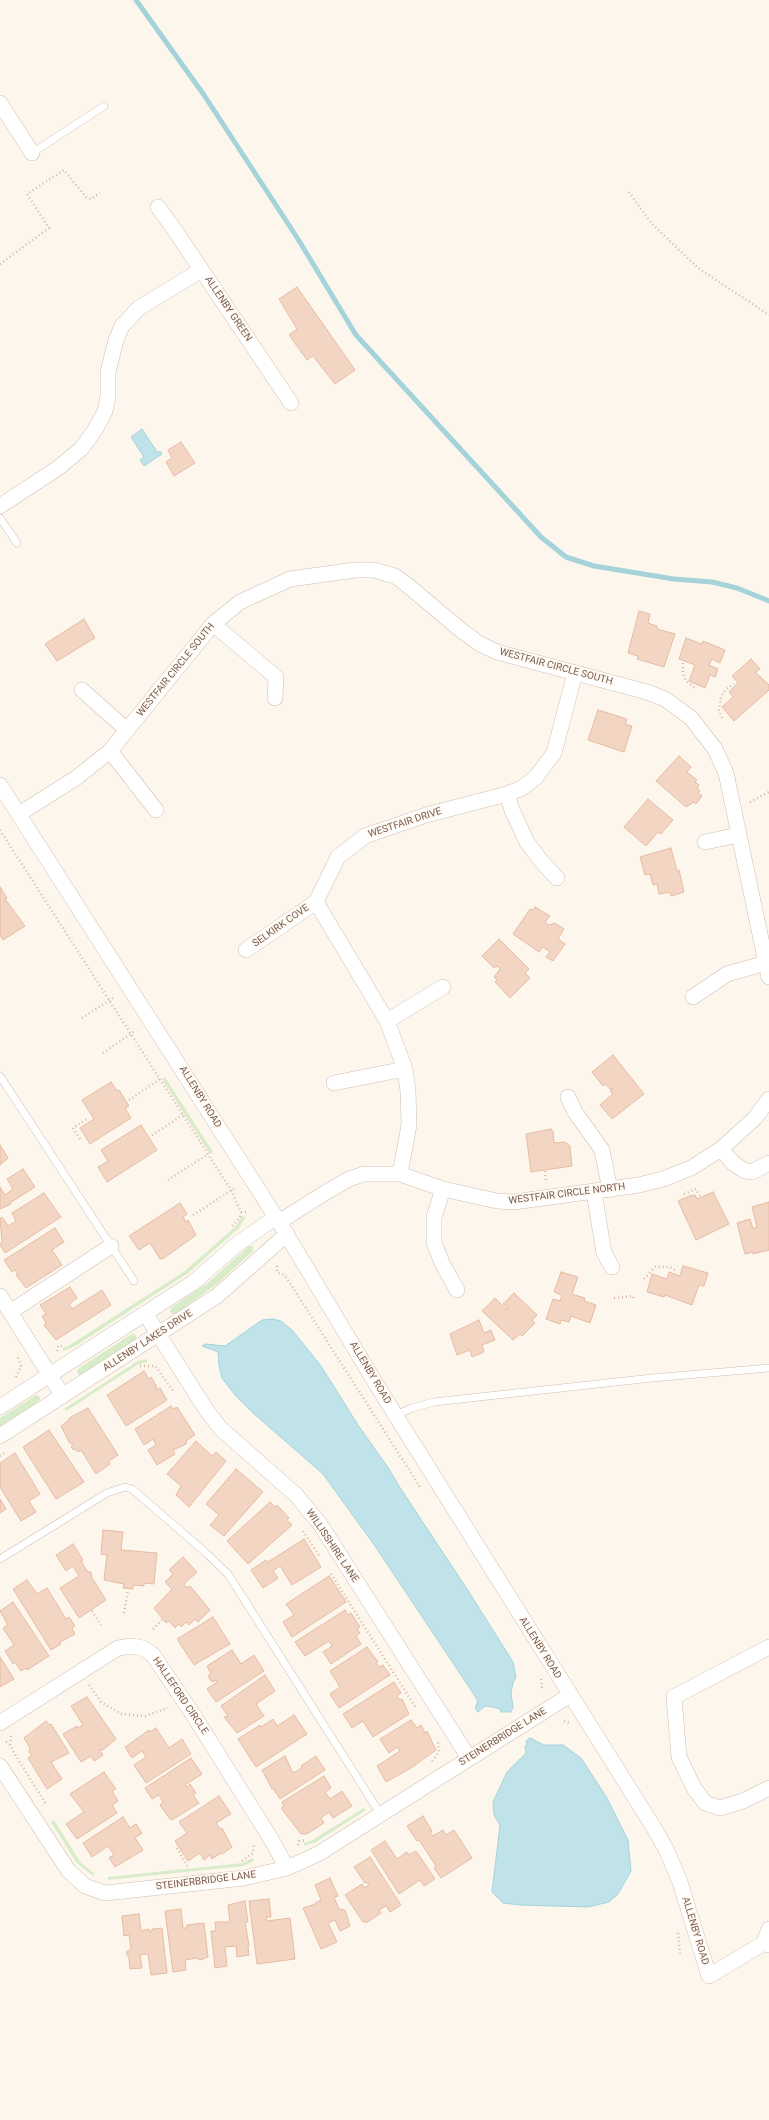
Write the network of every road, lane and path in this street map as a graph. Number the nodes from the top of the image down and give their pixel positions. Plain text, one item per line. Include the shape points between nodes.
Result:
1 (0, 103) edge
2 (104, 106) dead end
3 (32, 153) joint
4 (629, 192) dead end
5 (100, 193) dead end
6 (158, 207) dead end
7 (0, 264) edge
8 (201, 270) junction
9 (769, 315) edge
10 (291, 403) dead end
11 (0, 506) edge
12 (0, 518) edge
13 (17, 543) dead end
14 (213, 624) junction
15 (683, 663) dead end
16 (575, 673) junction
17 (734, 684) dead end
18 (695, 688) dead end
19 (82, 690) dead end
20 (275, 698) dead end
21 (722, 718) dead end
22 (127, 730) junction
23 (110, 751) junction
24 (0, 785) edge
25 (769, 792) edge
26 (507, 794) junction
27 (750, 802) dead end
28 (156, 810) dead end
29 (19, 814) junction
30 (0, 830) edge
31 (738, 835) junction
32 (705, 842) dead end
33 (557, 878) dead end
34 (316, 902) junction
35 (246, 950) dead end
36 (767, 970) edge
37 (443, 987) dead end
38 (693, 997) dead end
39 (113, 998) dead end
40 (109, 1001) junction
41 (82, 1018) dead end
42 (387, 1021) junction
43 (135, 1031) dead end
44 (131, 1034) junction
45 (103, 1053) dead end
46 (405, 1069) junction
47 (0, 1076) edge
48 (160, 1079) junction
49 (334, 1083) dead end
50 (568, 1097) dead end
51 (769, 1099) edge
52 (128, 1100) dead end
53 (183, 1115) junction
54 (87, 1119) dead end
55 (152, 1134) dead end
56 (80, 1138) dead end
57 (721, 1150) junction
58 (208, 1154) junction
59 (769, 1163) edge
60 (545, 1171) dead end
61 (400, 1174) junction
62 (168, 1180) dead end
63 (547, 1187) dead end
64 (235, 1188) dead end
65 (443, 1189) junction
66 (231, 1190) junction
67 (610, 1190) junction
68 (594, 1192) junction
69 (684, 1194) dead end
70 (700, 1196) dead end
71 (241, 1212) junction
72 (246, 1212) dead end
73 (192, 1215) dead end
74 (281, 1224) junction
75 (231, 1228) dead end
76 (111, 1246) junction
77 (277, 1266) dead end
78 (612, 1268) dead end
79 (677, 1271) dead end
80 (644, 1279) dead end
81 (134, 1281) dead end
82 (457, 1290) dead end
83 (0, 1296) edge
84 (614, 1298) dead end
85 (634, 1299) dead end
86 (10, 1312) junction
87 (146, 1313) junction
88 (159, 1335) junction
89 (69, 1344) dead end
90 (57, 1351) dead end
91 (16, 1354) dead end
92 (137, 1368) dead end
93 (769, 1368) edge
94 (20, 1369) junction
95 (26, 1370) dead end
96 (49, 1375) junction
97 (15, 1378) dead end
98 (63, 1396) junction
99 (177, 1397) dead end
100 (0, 1407) edge
101 (396, 1415) junction
102 (0, 1436) edge
103 (12, 1448) dead end
104 (0, 1456) edge
105 (422, 1491) dead end
106 (300, 1527) dead end
107 (0, 1559) edge
108 (323, 1562) dead end
109 (327, 1568) dead end
110 (128, 1590) dead end
111 (92, 1611) dead end
112 (124, 1613) dead end
113 (162, 1620) dead end
114 (101, 1625) dead end
115 (153, 1629) dead end
116 (769, 1647) edge
117 (538, 1674) dead end
118 (82, 1686) dead end
119 (546, 1688) dead end
120 (570, 1695) junction
121 (166, 1704) dead end
122 (168, 1708) junction
123 (419, 1712) dead end
124 (172, 1714) dead end
125 (564, 1721) dead end
126 (0, 1723) edge
127 (571, 1725) dead end
128 (14, 1732) dead end
129 (434, 1736) dead end
130 (6, 1742) dead end
131 (10, 1745) junction
132 (439, 1752) junction
133 (444, 1752) dead end
134 (469, 1758) junction
135 (428, 1764) dead end
136 (0, 1766) edge
137 (769, 1788) edge
138 (48, 1808) dead end
139 (380, 1815) junction
140 (309, 1839) dead end
141 (253, 1842) dead end
142 (298, 1845) dead end
143 (177, 1848) dead end
144 (253, 1853) junction
145 (258, 1855) dead end
146 (235, 1862) dead end
147 (194, 1866) dead end
148 (188, 1867) junction
149 (181, 1868) dead end
150 (287, 1868) junction
151 (677, 1928) dead end
152 (767, 1939) edge
153 (680, 1954) dead end

1 - 3 street
2 - 3 lane
4 - 9 path via 652,224 698,268
5 - 7 path via 91,199 86,197 64,170 27,194 49,228
6 - 8 street
8 - 10 street, ALLENBY GREEN
8 - 11 street, ALLENBY GREEN via 139,308 122,326 108,372 105,411 96,430 81,449 58,468
12 - 13 lane
14 - 16 street, WESTFAIR CIRCLE SOUTH via 240,602 290,579 355,570 374,570 395,576 480,644 497,652
14 - 20 street via 276,677
14 - 22 street, WESTFAIR CIRCLE SOUTH
15 - 18 path via 684,678
16 - 26 street, WESTFAIR DRIVE via 554,753 536,777 522,788
16 - 31 street, WESTFAIR CIRCLE SOUTH via 657,695 691,718 705,733 721,759
17 - 21 path via 725,690 721,698 719,706
19 - 22 street
22 - 23 street, WESTFAIR CIRCLE SOUTH
23 - 28 street
23 - 29 street, WESTFAIR CIRCLE SOUTH via 76,778
24 - 29 street, ALLENBY ROAD
25 - 27 path
26 - 33 street via 527,842
26 - 34 street, WESTFAIR DRIVE via 426,815 365,836 338,857
29 - 74 street, ALLENBY ROAD
30 - 40 path
31 - 32 street
31 - 36 street
34 - 35 street, SELKIRK COVE
34 - 42 street
36 - 38 street via 727,974
37 - 42 street
39 - 40 path
40 - 41 path
40 - 44 path
42 - 46 street
43 - 44 path
44 - 45 path
44 - 48 path
46 - 49 street
46 - 61 street via 409,1124
47 - 76 lane
48 - 52 path
48 - 53 path
50 - 67 street via 575,1112 602,1150
51 - 57 street, WESTFAIR CIRCLE NORTH via 754,1118
53 - 55 path
53 - 58 path
54 - 56 path via 73,1128
57 - 59 street via 745,1171 752,1172
57 - 67 street, WESTFAIR CIRCLE NORTH via 690,1168 663,1179
58 - 62 path
58 - 66 path
60 - 63 path
61 - 65 street, WESTFAIR CIRCLE NORTH
61 - 74 street, WESTFAIR CIRCLE NORTH via 364,1174 349,1179
64 - 66 path
65 - 68 street, WESTFAIR CIRCLE NORTH via 497,1201 514,1202
65 - 82 street via 437,1207 434,1243
66 - 71 path
66 - 73 path
67 - 68 street, WESTFAIR CIRCLE NORTH
68 - 78 street via 604,1253
69 - 70 path via 696,1189
71 - 72 path
71 - 75 path via 240,1218
74 - 87 street via 236,1245 194,1282
74 - 88 street, ALLENBY LAKES DRIVE via 217,1296
74 - 101 street, ALLENBY ROAD
76 - 81 lane
76 - 86 street
77 - 105 path via 277,1272 288,1280
79 - 80 path via 670,1266 655,1267
83 - 86 street
84 - 85 path via 633,1296
86 - 96 street
87 - 88 street, WILLISSHIRE LANE
87 - 96 street
88 - 98 street, ALLENBY LAKES DRIVE
88 - 134 street, WILLISSHIRE LANE via 220,1428 296,1495 312,1514
89 - 90 path via 58,1346
91 - 94 path
92 - 99 path via 143,1365 155,1366
93 - 101 lane via 434,1402
94 - 95 path
94 - 97 path
96 - 98 street
96 - 100 street
98 - 102 street, ALLENBY LAKES DRIVE
101 - 120 street, ALLENBY ROAD
103 - 104 path
106 - 108 path
107 - 139 lane via 107,1493 125,1487 132,1489 228,1574
109 - 123 path
110 - 112 path
111 - 114 path
113 - 115 path
116 - 137 street via 674,1697 679,1757 694,1788 705,1803 720,1808 744,1801
117 - 119 path via 542,1687
118 - 122 path via 88,1683 101,1702 122,1714 145,1716
120 - 134 street, STEINERBRIDGE LANE
120 - 152 street, ALLENBY ROAD via 667,1851 680,1882 709,1976
121 - 122 path
122 - 124 path
125 - 127 path
126 - 150 street, HALLEFORD CIRCLE via 118,1648 143,1648 153,1655 186,1703
128 - 131 path via 10,1736
129 - 132 path via 440,1746
130 - 131 path
131 - 138 path
132 - 133 path
132 - 135 path via 438,1757
134 - 139 street, STEINERBRIDGE LANE
136 - 150 street, STEINERBRIDGE LANE via 68,1870 80,1883 92,1889 115,1892 236,1879
139 - 150 street, STEINERBRIDGE LANE via 318,1854
140 - 142 path via 299,1841
141 - 144 path
143 - 148 path
144 - 145 path
144 - 146 path via 247,1859
147 - 148 path
148 - 149 path
151 - 153 path

